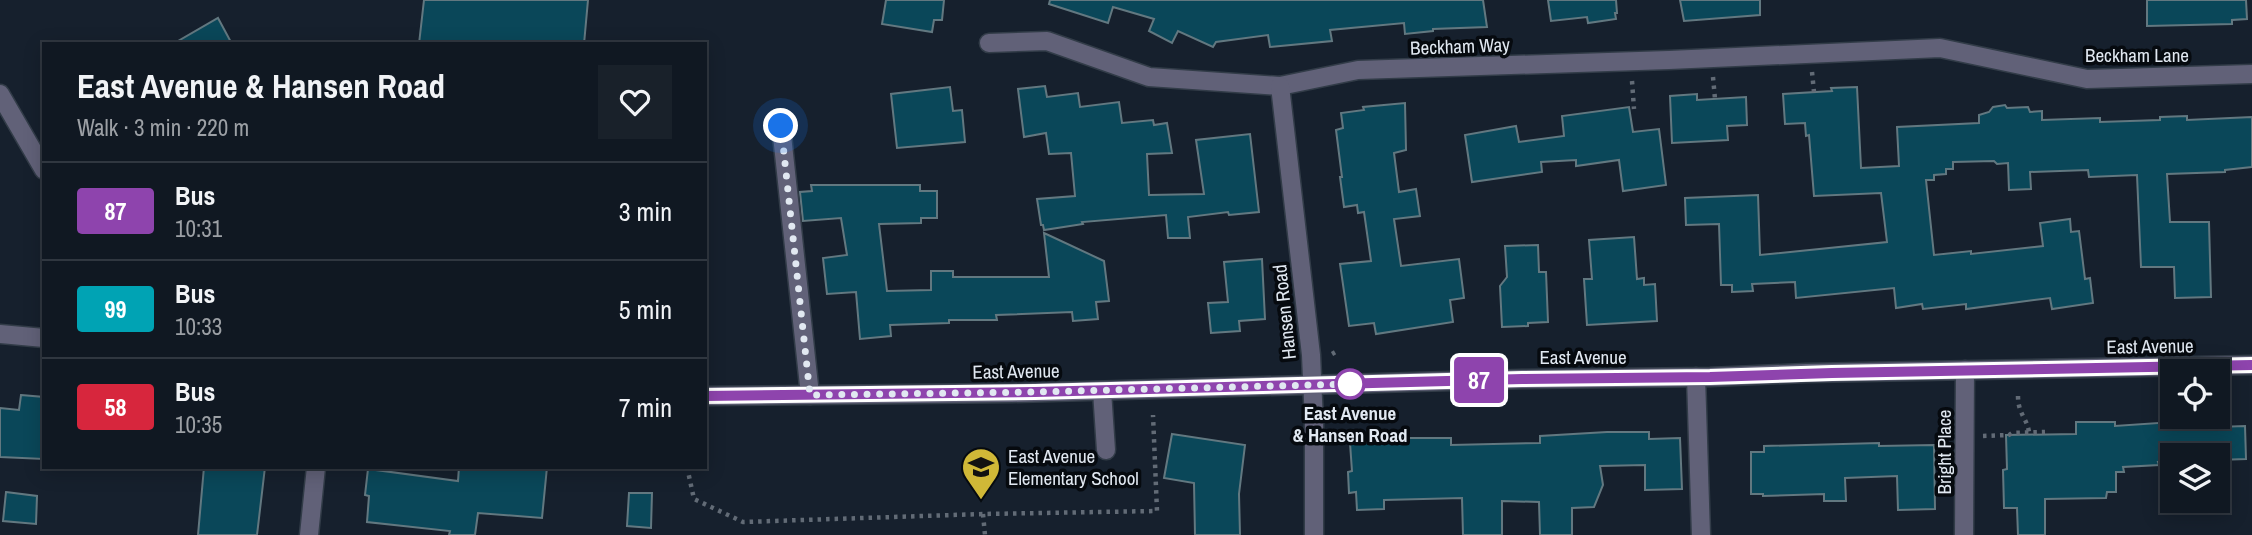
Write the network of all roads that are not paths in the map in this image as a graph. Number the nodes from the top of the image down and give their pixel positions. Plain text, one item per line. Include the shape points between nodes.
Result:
1 (989, 43) dead end
2 (1940, 48) joint
3 (2252, 74) edge
4 (1280, 86) junction
5 (0, 94) edge
6 (781, 126) dead end
7 (42, 167) edge
8 (0, 334) edge
9 (42, 338) edge
10 (2252, 365) edge
11 (1965, 370) junction
12 (1696, 377) junction
13 (1312, 385) junction
14 (1102, 391) junction
15 (810, 395) junction
16 (707, 396) edge
17 (1106, 450) dead end
18 (316, 469) edge
19 (309, 535) edge
20 (1314, 535) edge
21 (1701, 535) edge
22 (1964, 535) edge

1 - 4 street, Beckham Way via 1047,41 1149,77
2 - 3 street, Beckham Lane via 2087,79
2 - 4 street, Beckham Way via 1358,70
4 - 13 street, Hansen Road
5 - 7 street
6 - 15 street
8 - 9 street
10 - 11 street, East Avenue
11 - 12 street, East Avenue
11 - 22 street, Bright Place
12 - 13 street, East Avenue
12 - 21 street
13 - 14 street, East Avenue
13 - 20 street, Hansen Road
14 - 15 street, East Avenue
14 - 17 street
15 - 16 street, East Avenue
18 - 19 street

